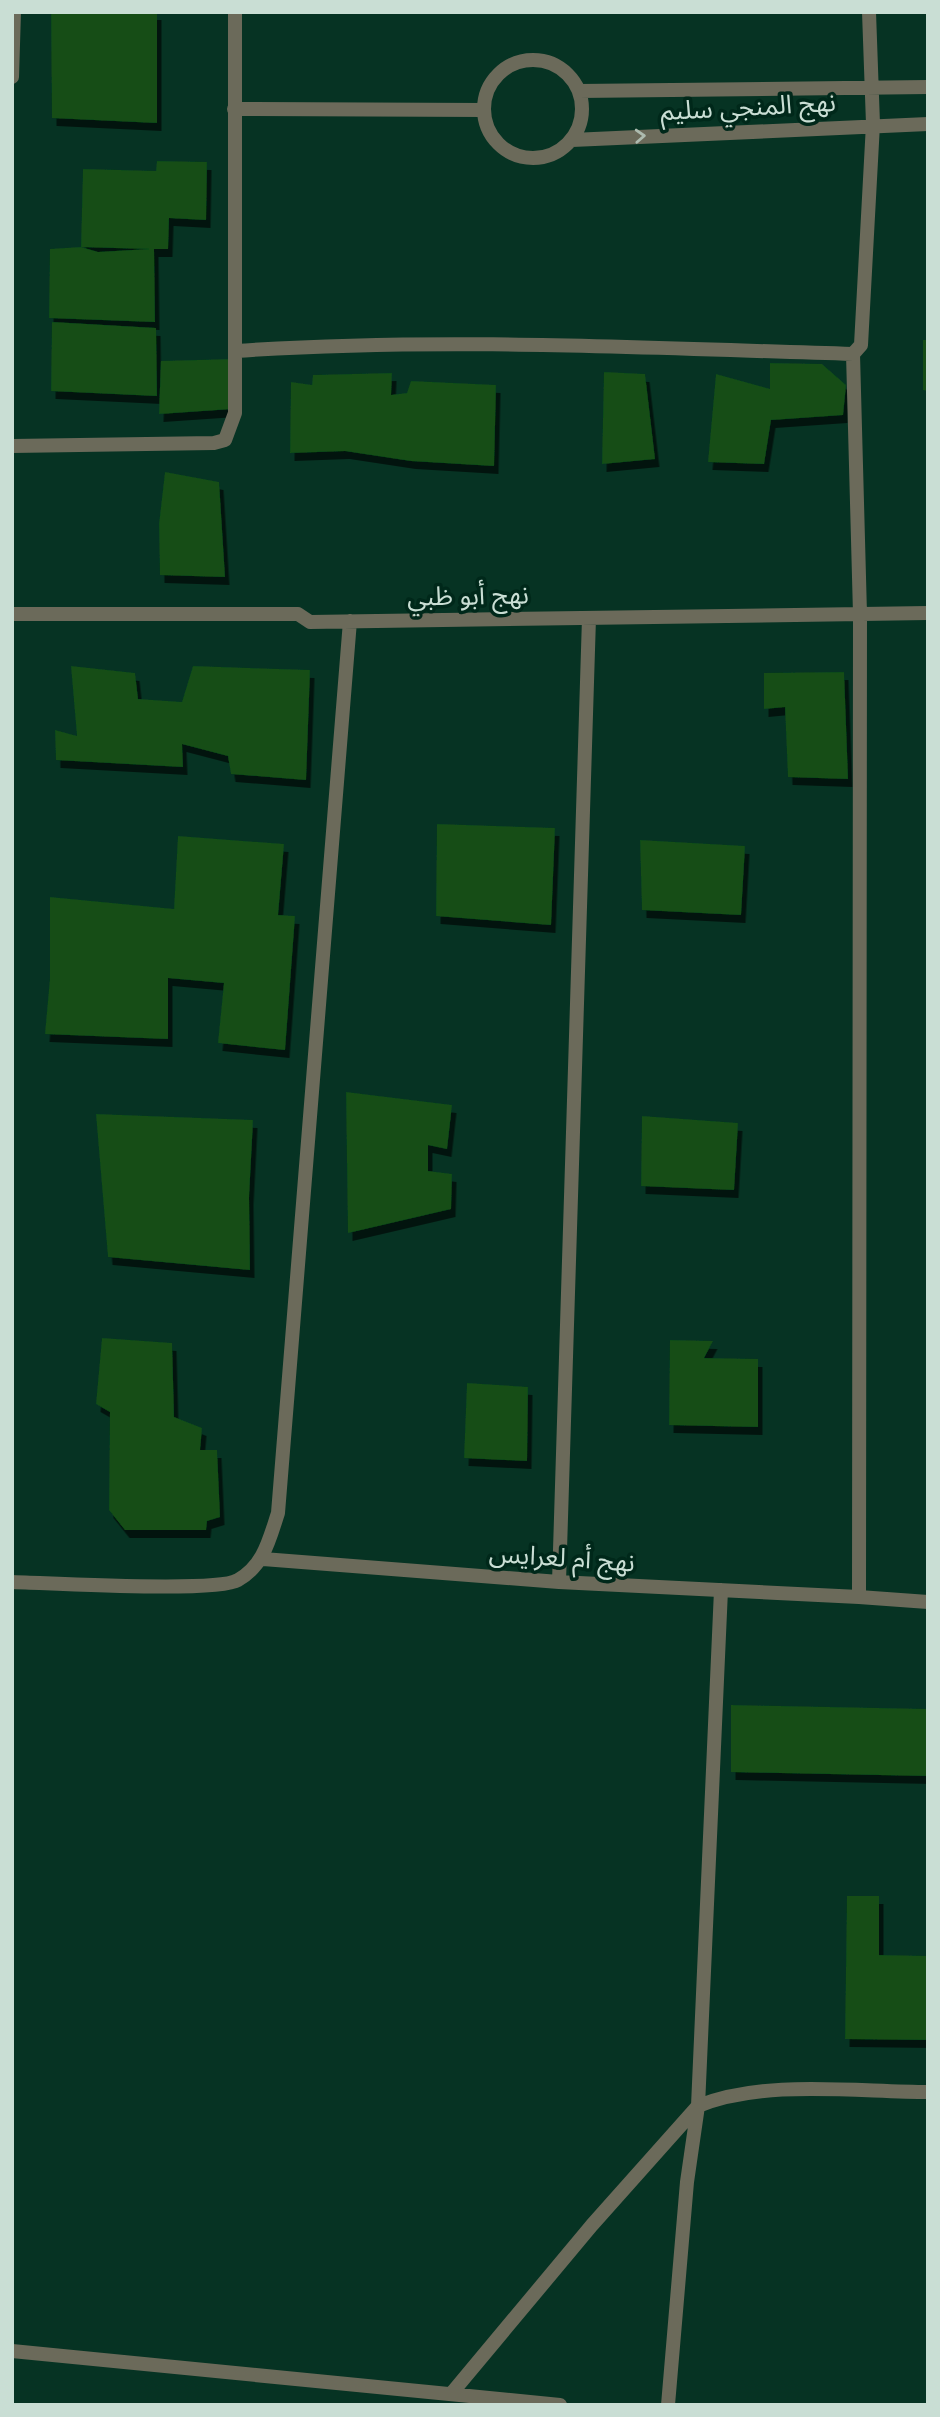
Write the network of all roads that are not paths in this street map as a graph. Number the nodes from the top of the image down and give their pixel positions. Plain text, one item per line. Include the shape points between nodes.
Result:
1 (14, 12) edge
2 (235, 12) edge
3 (869, 12) edge
4 (12, 76) edge
5 (928, 87) edge
6 (871, 88) junction
7 (579, 91) junction
8 (234, 108) junction
9 (484, 110) junction
10 (873, 124) junction
11 (928, 124) edge
12 (572, 139) junction
13 (234, 351) junction
14 (853, 354) junction
15 (12, 446) edge
16 (928, 613) edge
17 (12, 614) edge
18 (860, 614) junction
19 (589, 618) junction
20 (350, 621) junction
21 (263, 1559) junction
22 (12, 1582) edge
23 (559, 1582) junction
24 (722, 1590) junction
25 (859, 1597) junction
26 (928, 1602) edge
27 (928, 2092) edge
28 (698, 2106) junction
29 (12, 2351) edge
30 (451, 2394) junction
31 (560, 2405) edge
32 (668, 2405) edge

1 - 4 street
2 - 8 street
3 - 6 street
5 - 6 street, نهج المنجي سليم
6 - 7 street, نهج المنجي سليم
6 - 10 street
7 - 9 street via 556,66 540,60 523,61 494,78
7 - 12 street via 580,124
8 - 9 street
8 - 13 street
9 - 12 street via 492,135 510,152 543,158
10 - 11 street, نهج المنجي سليم
12 -> 10 street, نهج المنجي سليم
10 - 14 street via 861,345
13 - 14 street via 349,343
13 - 15 street via 235,413 225,440
14 - 18 street
16 - 18 street, نهج أبو ظبي
17 - 20 street, نهج أبو ظبي via 298,614 310,622
18 - 19 street, نهج أبو ظبي
18 - 25 street
19 - 20 street, نهج أبو ظبي
19 - 23 street
20 - 21 street via 278,1513
21 - 22 street via 236,1582 203,1586
21 - 23 street, نهج أم لعرايس
23 - 24 street, نهج أم لعرايس
24 - 25 street, نهج أم لعرايس
24 - 28 street
25 - 26 street, نهج أم لعرايس
27 - 28 street via 757,2090
28 - 30 street
28 - 32 street
29 - 30 street
30 - 31 street

